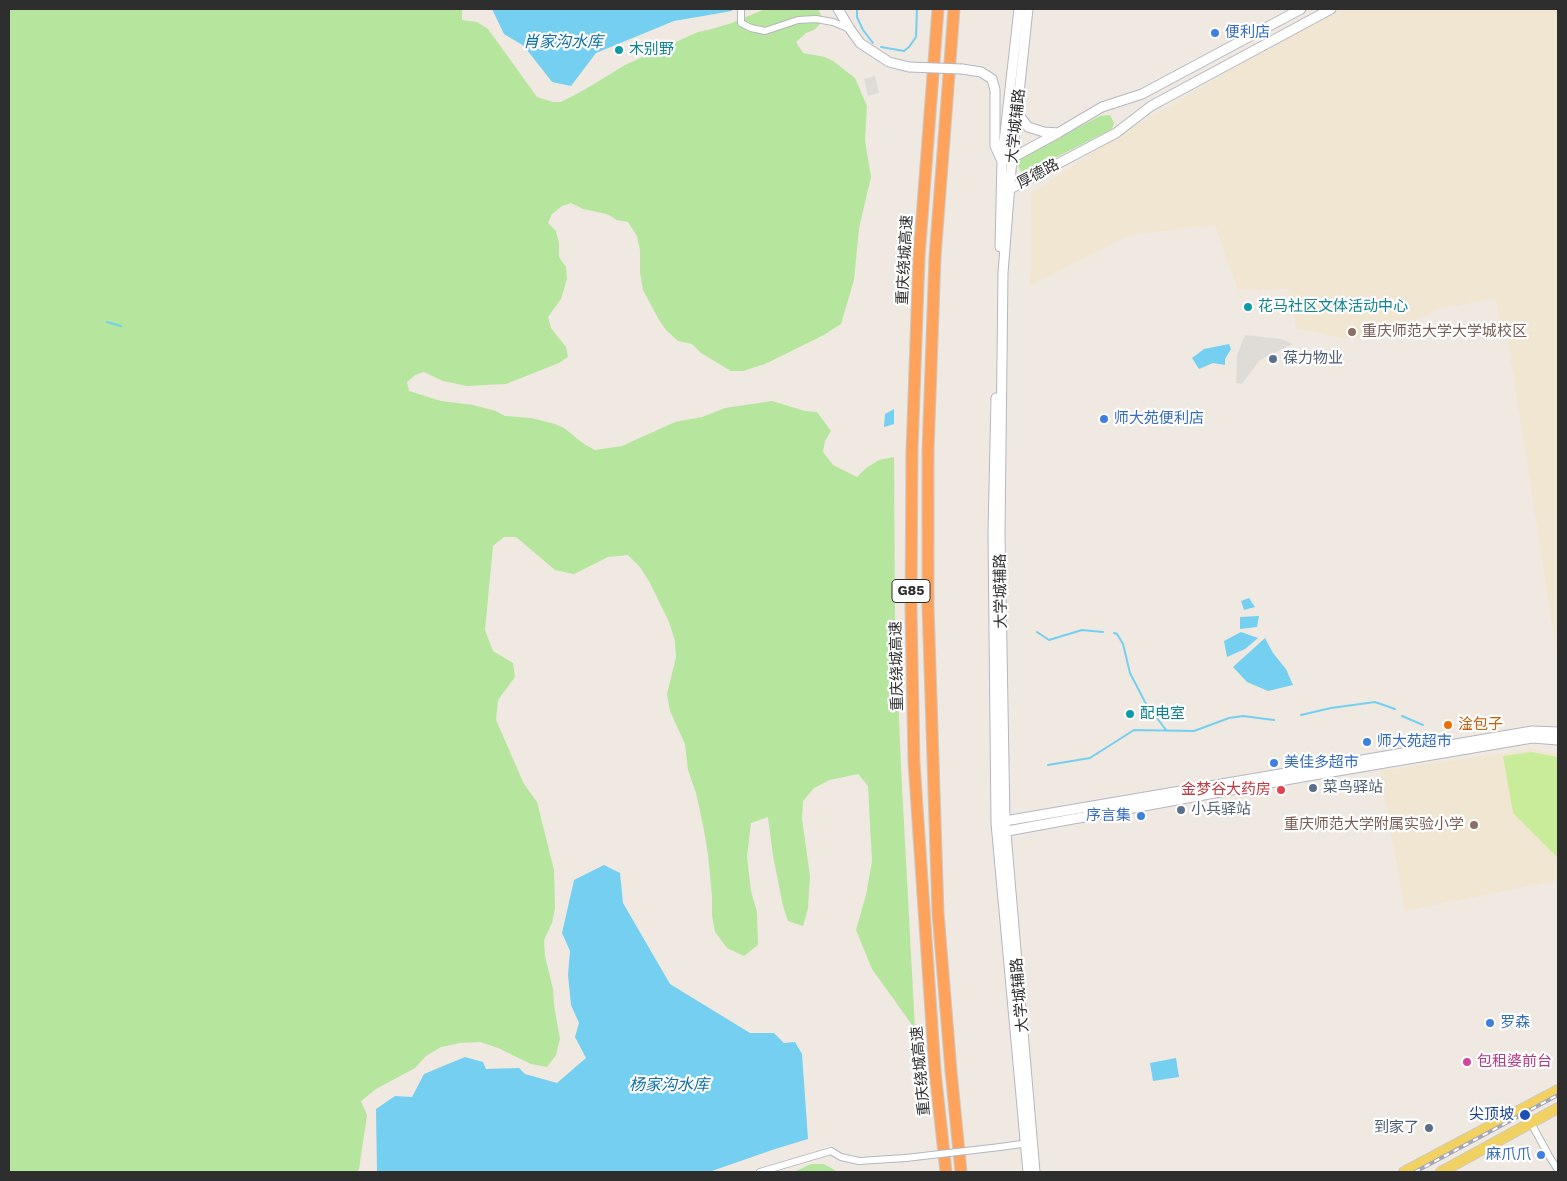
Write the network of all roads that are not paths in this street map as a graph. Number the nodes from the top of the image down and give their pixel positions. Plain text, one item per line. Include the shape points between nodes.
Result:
1 (741, 9) edge
2 (838, 9) edge
3 (938, 9) edge
4 (954, 9) edge
5 (1019, 9) edge
6 (1028, 9) edge
7 (1302, 9) edge
8 (1332, 9) edge
9 (850, 29) junction
10 (1017, 108) junction
11 (1058, 134) junction
12 (1012, 158) junction
13 (1002, 160) junction
14 (1010, 189) junction
15 (1558, 732) edge
16 (1558, 740) edge
17 (1001, 827) junction
18 (1558, 1090) edge
19 (1558, 1108) edge
20 (1531, 1123) junction
21 (1029, 1143) junction
22 (1558, 1170) edge
23 (760, 1172) edge
24 (946, 1172) edge
25 (961, 1172) edge
26 (1028, 1172) edge
27 (1036, 1172) edge
28 (1404, 1172) edge
29 (1440, 1172) edge

1 - 9 street via 741,24 758,30 816,19
2 - 9 street
3 - 24 highway, 重庆绕城高速 / G85 via 919,257 912,451 911,608 914,762
4 - 25 highway, 重庆绕城高速 / G85 via 935,257 928,451 928,606 938,913
5 - 13 street, 大学城辅路
6 - 10 street, 大学城辅路
7 - 11 street, 厚德路 via 1142,94 1102,107
8 - 14 street, 厚德路 via 1151,106 1116,132
9 - 13 street, bridge via 860,43 889,62 909,67 981,72 992,79 995,90 995,146
10 - 11 street via 1028,127
10 - 12 street, 大学城辅路
11 - 12 street, 厚德路
12 - 13 street, 厚德路
12 - 14 street, 大学城辅路
13 - 14 street, 厚德路
13 - 17 street, 大学城辅路 via 993,534
14 - 17 street, 大学城辅路 via 1003,273
15 - 17 street via 1532,731
16 - 17 street via 1532,738
17 - 21 street, 大学城辅路
18 - 28 main road
19 - 20 main road
20 - 22 street
20 - 29 main road
21 - 23 street, bridge via 906,1158 859,1160 831,1151
21 - 26 street, 大学城辅路
21 - 27 street, 大学城辅路

